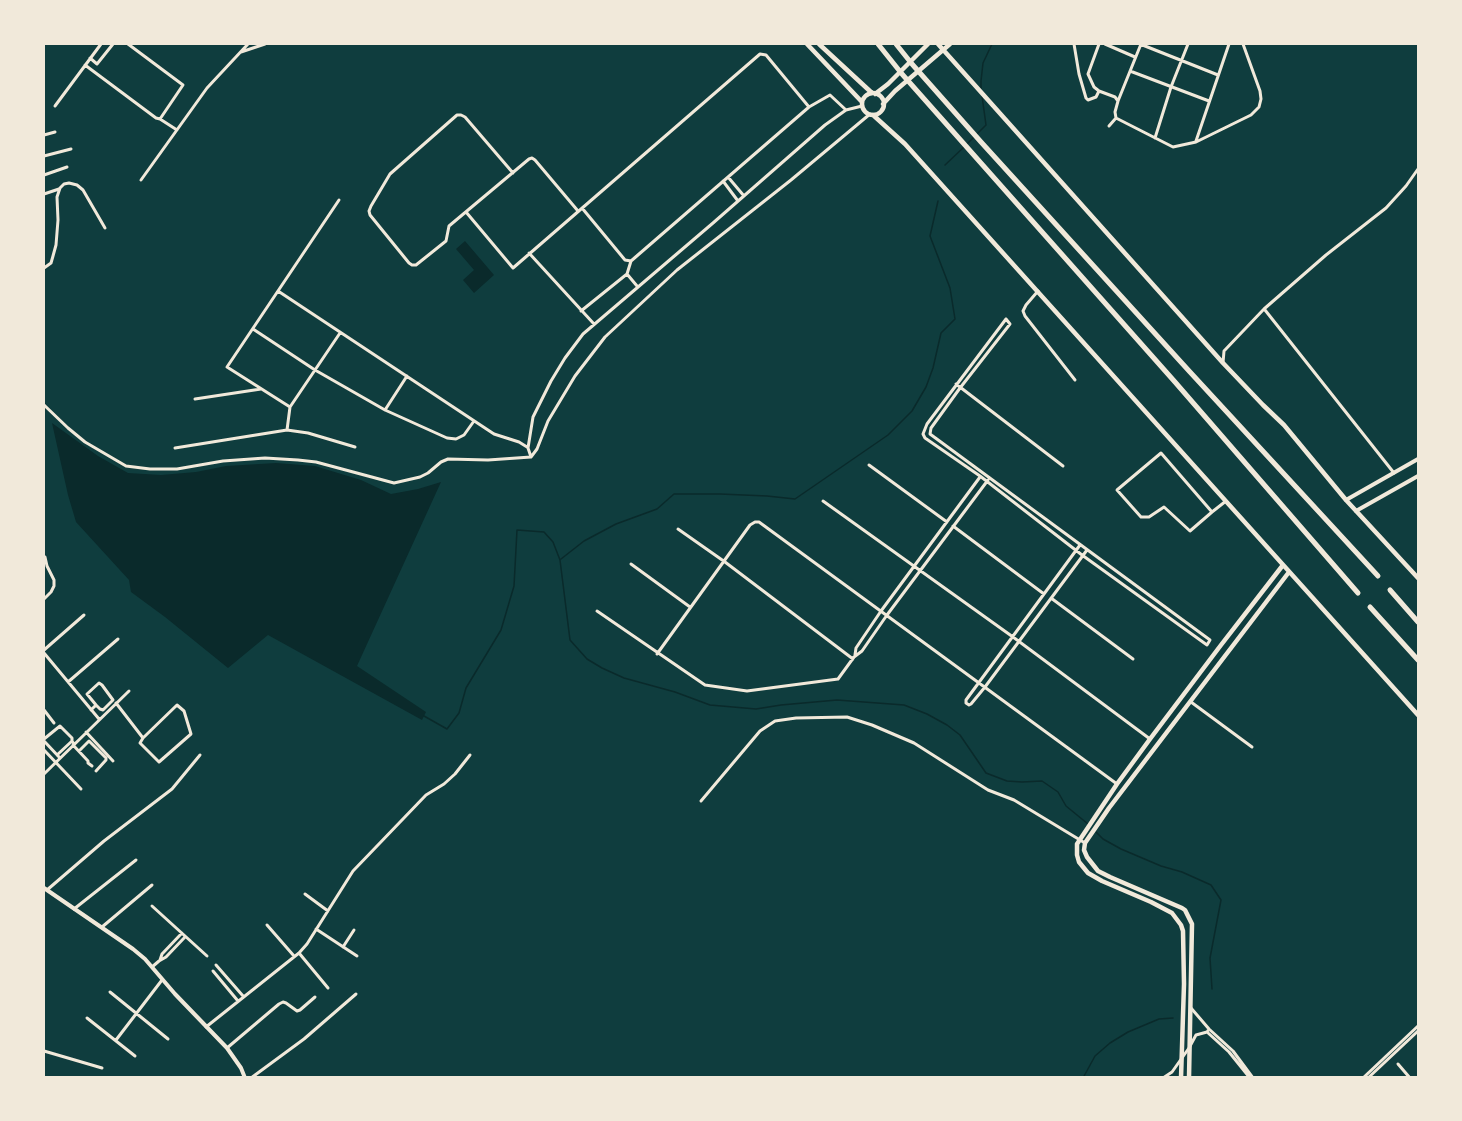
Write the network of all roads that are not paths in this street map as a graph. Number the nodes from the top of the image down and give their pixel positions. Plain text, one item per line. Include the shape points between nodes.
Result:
1 (101, 44) edge
2 (113, 44) edge
3 (128, 44) edge
4 (248, 44) edge
5 (265, 44) edge
6 (807, 44) edge
7 (819, 44) edge
8 (878, 44) edge
9 (896, 44) edge
10 (928, 44) edge
11 (938, 44) edge
12 (950, 44) edge
13 (1074, 44) edge
14 (1099, 44) edge
15 (1105, 44) edge
16 (1140, 44) edge
17 (1188, 44) edge
18 (1229, 44) edge
19 (1243, 44) edge
20 (943, 50) junction
21 (240, 52) junction
22 (1135, 57) junction
23 (90, 58) junction
24 (1181, 61) junction
25 (98, 64) junction
26 (86, 65) junction
27 (93, 70) junction
28 (1130, 71) junction
29 (1218, 75) junction
30 (1172, 87) junction
31 (1100, 91) junction
32 (873, 93) junction
33 (1118, 101) junction
34 (1209, 101) junction
35 (862, 104) junction
36 (883, 104) junction
37 (55, 106) dead end
38 (809, 107) junction
39 (846, 110) junction
40 (871, 114) junction
41 (1116, 118) junction
42 (160, 119) junction
43 (1109, 126) dead end
44 (177, 130) junction
45 (55, 132) dead end
46 (44, 135) edge
47 (1155, 138) junction
48 (1196, 142) junction
49 (71, 149) dead end
50 (44, 156) edge
51 (68, 167) dead end
52 (1419, 169) edge
53 (513, 173) junction
54 (44, 175) edge
55 (728, 177) junction
56 (141, 180) dead end
57 (723, 181) junction
58 (60, 188) junction
59 (44, 194) edge
60 (744, 196) junction
61 (339, 200) dead end
62 (738, 201) junction
63 (580, 210) junction
64 (466, 212) junction
65 (105, 228) dead end
66 (530, 253) junction
67 (631, 261) junction
68 (44, 268) edge
69 (627, 274) junction
70 (638, 287) junction
71 (278, 291) junction
72 (1038, 291) junction
73 (1264, 309) junction
74 (581, 310) junction
75 (594, 324) junction
76 (253, 329) junction
77 (340, 333) junction
78 (1223, 363) junction
79 (315, 370) junction
80 (407, 376) junction
81 (1075, 380) dead end
82 (956, 384) junction
83 (960, 388) junction
84 (262, 389) junction
85 (195, 399) dead end
86 (44, 405) edge
87 (290, 407) junction
88 (385, 410) junction
89 (474, 421) junction
90 (287, 430) junction
91 (930, 434) junction
92 (925, 438) junction
93 (355, 447) dead end
94 (175, 448) dead end
95 (528, 448) junction
96 (531, 457) junction
97 (1419, 459) edge
98 (869, 465) dead end
99 (1063, 466) dead end
100 (1394, 472) junction
101 (981, 475) junction
102 (1419, 476) edge
103 (988, 480) junction
104 (1346, 500) junction
105 (823, 501) dead end
106 (1226, 501) junction
107 (1356, 511) junction
108 (1212, 512) junction
109 (947, 522) junction
110 (953, 526) junction
111 (678, 530) dead end
112 (1080, 545) junction
113 (1087, 550) junction
114 (1076, 551) junction
115 (1082, 555) junction
116 (45, 557) dead end
117 (725, 562) junction
118 (631, 564) dead end
119 (1283, 565) junction
120 (914, 567) junction
121 (920, 571) junction
122 (1289, 572) junction
123 (1378, 576) dead end
124 (1419, 578) edge
125 (1390, 590) dead end
126 (1358, 593) dead end
127 (1044, 594) junction
128 (1051, 597) junction
129 (44, 599) edge
130 (690, 607) junction
131 (1370, 607) dead end
132 (597, 611) dead end
133 (881, 611) junction
134 (84, 615) dead end
135 (887, 615) junction
136 (1419, 622) edge
137 (1012, 637) junction
138 (118, 639) dead end
139 (1018, 642) junction
140 (44, 651) edge
141 (657, 654) junction
142 (853, 658) junction
143 (1133, 659) dead end
144 (1419, 660) edge
145 (68, 682) junction
146 (980, 683) junction
147 (985, 687) junction
148 (129, 691) dead end
149 (1190, 701) junction
150 (116, 703) junction
151 (96, 705) junction
152 (44, 710) edge
153 (91, 710) junction
154 (1419, 715) edge
155 (99, 719) junction
156 (54, 723) dead end
157 (86, 732) junction
158 (142, 738) junction
159 (1150, 739) junction
160 (44, 740) edge
161 (73, 743) junction
162 (1252, 747) dead end
163 (44, 750) edge
164 (79, 751) junction
165 (201, 754) dead end
166 (470, 755) dead end
167 (59, 756) junction
168 (113, 761) dead end
169 (56, 762) junction
170 (92, 766) dead end
171 (96, 771) dead end
172 (44, 774) edge
173 (1117, 784) junction
174 (81, 789) dead end
175 (701, 801) dead end
176 (1079, 840) junction
177 (1085, 843) junction
178 (136, 860) dead end
179 (152, 885) dead end
180 (45, 889) edge
181 (305, 894) dead end
182 (152, 906) dead end
183 (74, 909) junction
184 (328, 911) junction
185 (267, 925) dead end
186 (102, 927) junction
187 (316, 929) junction
188 (354, 930) dead end
189 (182, 933) junction
190 (185, 937) junction
191 (343, 947) junction
192 (299, 952) junction
193 (207, 956) dead end
194 (294, 956) junction
195 (357, 956) dead end
196 (159, 961) junction
197 (216, 965) dead end
198 (153, 968) junction
199 (213, 971) dead end
200 (163, 979) junction
201 (328, 988) dead end
202 (110, 992) dead end
203 (356, 994) dead end
204 (243, 996) junction
205 (315, 997) dead end
206 (1187, 1000) junction
207 (238, 1001) junction
208 (1190, 1007) junction
209 (137, 1014) junction
210 (87, 1018) dead end
211 (206, 1026) junction
212 (1419, 1026) edge
213 (1208, 1030) junction
214 (1419, 1031) edge
215 (168, 1039) dead end
216 (116, 1040) junction
217 (227, 1048) junction
218 (1189, 1048) junction
219 (44, 1051) edge
220 (135, 1056) dead end
221 (1182, 1059) junction
222 (1398, 1064) dead end
223 (102, 1068) dead end
224 (245, 1077) edge
225 (251, 1077) edge
226 (1163, 1077) edge
227 (1181, 1077) edge
228 (1189, 1077) edge
229 (1252, 1077) edge
230 (1362, 1077) edge
231 (1368, 1077) edge
232 (1410, 1077) edge

1 - 23 street
2 - 25 street
3 - 42 street via 183,85
4 - 21 street
5 - 21 street
6 - 35 main road
7 - 32 main road
8 - 126 highway
9 - 123 highway
10 - 32 main road via 888,84
11 - 20 main road
12 - 20 main road
13 - 31 street via 1086,98 1096,97
14 - 31 street via 1088,74
15 - 22 street
16 - 22 street
16 - 24 street
17 - 24 street
18 - 29 street
19 - 48 street via 1260,91 1259,107 1251,115
20 - 36 main road
20 - 78 main road
21 - 44 street via 207,88
22 - 28 street
23 - 25 street
23 - 26 street
24 - 29 street
24 - 30 street
25 - 27 street
26 - 27 street
26 - 37 street
27 - 42 street
28 - 30 street
28 - 33 street
29 - 34 street
30 - 34 street
30 - 47 street
31 - 33 street
32 - 35 main road
32 - 36 main road via 881,97
33 - 41 street
34 - 48 street
35 - 39 street
35 - 40 main road
36 - 40 main road via 879,112
38 - 39 street via 830,95
38 - 55 street
38 - 63 street via 766,55 760,54
39 - 60 street
40 - 72 main road via 905,144
40 - 96 street via 677,270 605,337 574,376
41 - 43 street
41 - 47 street
42 - 44 street
44 - 56 street
45 - 46 street
47 - 48 street via 1173,147
49 - 50 street
51 - 54 street
52 - 73 street via 1386,208
53 - 63 street via 532,158
53 - 64 street
53 - 64 street via 465,117 458,115 390,174 369,211 412,265 446,240 449,226
55 - 57 street
55 - 60 street
57 - 62 street
57 - 67 street
58 - 59 street
58 - 65 street via 69,183 83,190
58 - 68 street via 56,245 51,263
60 - 62 street
61 - 71 street
62 - 70 street
63 - 66 street
63 - 67 street via 627,262
64 - 66 street via 513,268
66 - 74 street
67 - 69 street
69 - 70 street
69 - 74 street
70 - 75 street
71 - 76 street
71 - 77 street
72 - 81 street via 1026,305 1025,316
72 - 106 main road
73 - 78 street via 1224,351
73 - 100 street
74 - 75 street
75 - 95 street via 551,381 533,417
76 - 79 street
76 - 84 street via 227,367
77 - 79 street
77 - 80 street
78 - 104 main road via 1284,425
79 - 87 street
79 - 88 street
80 - 88 street
80 - 89 street
82 - 83 street
82 - 83 street via 1006,319 1010,324
82 - 92 street via 927,424
83 - 91 street
83 - 99 street
84 - 85 street
84 - 87 street
86 - 96 street via 85,442 126,466 150,469 233,460 298,459 394,483 420,477 448,459
87 - 90 street
88 - 89 street via 447,438 464,435
89 - 95 street
90 - 93 street
90 - 94 street
91 - 92 street
91 - 101 street
92 - 101 street
95 - 96 street
97 - 100 street
98 - 109 street
100 - 104 street
101 - 103 street
101 - 109 street
102 - 107 street
103 - 110 street
103 - 112 street
103 - 114 street
104 - 107 main road
105 - 120 street
106 - 108 street
106 - 119 main road
107 - 124 main road
108 - 108 street via 1161,453 1117,490 1141,517 1149,517 1164,507 1190,531
109 - 120 street
110 - 121 street
110 - 127 street
111 - 117 street
112 - 113 street
112 - 114 street
113 - 115 street
113 - 115 street via 1210,640 1207,645
114 - 115 street
114 - 127 street
115 - 128 street
116 - 129 street via 54,586
117 - 130 street
117 - 133 street via 750,525 759,522
117 - 142 street
118 - 130 street
119 - 122 main road
119 - 159 main road
120 - 121 street
120 - 133 street
121 - 135 street
121 - 137 street
122 - 149 main road
122 - 154 main road
125 - 136 highway
127 - 137 street
128 - 139 street
128 - 143 street
130 - 141 street
131 - 144 highway
132 - 141 street
133 - 135 street
133 - 142 street
134 - 140 street
135 - 142 street
135 - 146 street
137 - 139 street
137 - 146 street
138 - 145 street
139 - 147 street
139 - 159 street
140 - 145 street
141 - 142 street via 705,686 747,691 838,679
145 - 153 street
146 - 147 street
146 - 147 street via 966,703 971,704
147 - 173 street
148 - 150 street
149 - 162 street
149 - 177 main road
150 - 155 street
150 - 158 street
151 - 151 street via 87,694 99,683 114,700 103,710
151 - 153 street
152 - 156 street
153 - 155 street
155 - 157 street
157 - 161 street
157 - 168 street
158 - 158 street via 140,743 160,762 191,734 184,711 177,705
159 - 173 main road
160 - 161 street via 60,726
160 - 167 street
161 - 164 street
161 - 167 street
163 - 169 street
164 - 170 street
164 - 171 street via 89,741 106,758
165 - 180 street via 171,789
166 - 184 street via 455,774 426,795 352,871
167 - 169 street
169 - 172 street
169 - 174 street
173 - 176 main road
175 - 176 street via 760,731 775,721 847,717 914,743 988,790 1014,800
176 - 177 street
176 - 206 main road via 1077,855 1088,873 1176,918 1183,931
177 - 206 main road via 1087,857 1098,871 1185,910 1192,925
178 - 183 street
179 - 186 street
180 - 183 street
181 - 184 street
182 - 189 street
183 - 186 street
184 - 187 street
185 - 194 street
186 - 198 street
187 - 191 street
187 - 192 street
188 - 191 street
189 - 190 street
189 - 196 street
190 - 193 street
190 - 196 street
191 - 195 street
192 - 194 street
192 - 201 street
194 - 204 street
196 - 198 street
197 - 204 street
198 - 200 street
199 - 207 street
200 - 209 street
200 - 211 street
202 - 209 street
203 - 225 street via 304,1039
204 - 207 street
205 - 217 street via 297,1011 286,1003 279,1004
206 - 208 main road
206 - 221 main road
207 - 211 street
208 - 213 street
208 - 218 main road
209 - 215 street
209 - 216 street
210 - 216 street
211 - 217 street
212 - 230 street
213 - 218 street via 1196,1035
213 - 229 street
214 - 231 street
216 - 220 street
217 - 224 street
218 - 221 street
218 - 228 main road
219 - 223 street
221 - 226 street
221 - 227 main road
222 - 232 street

